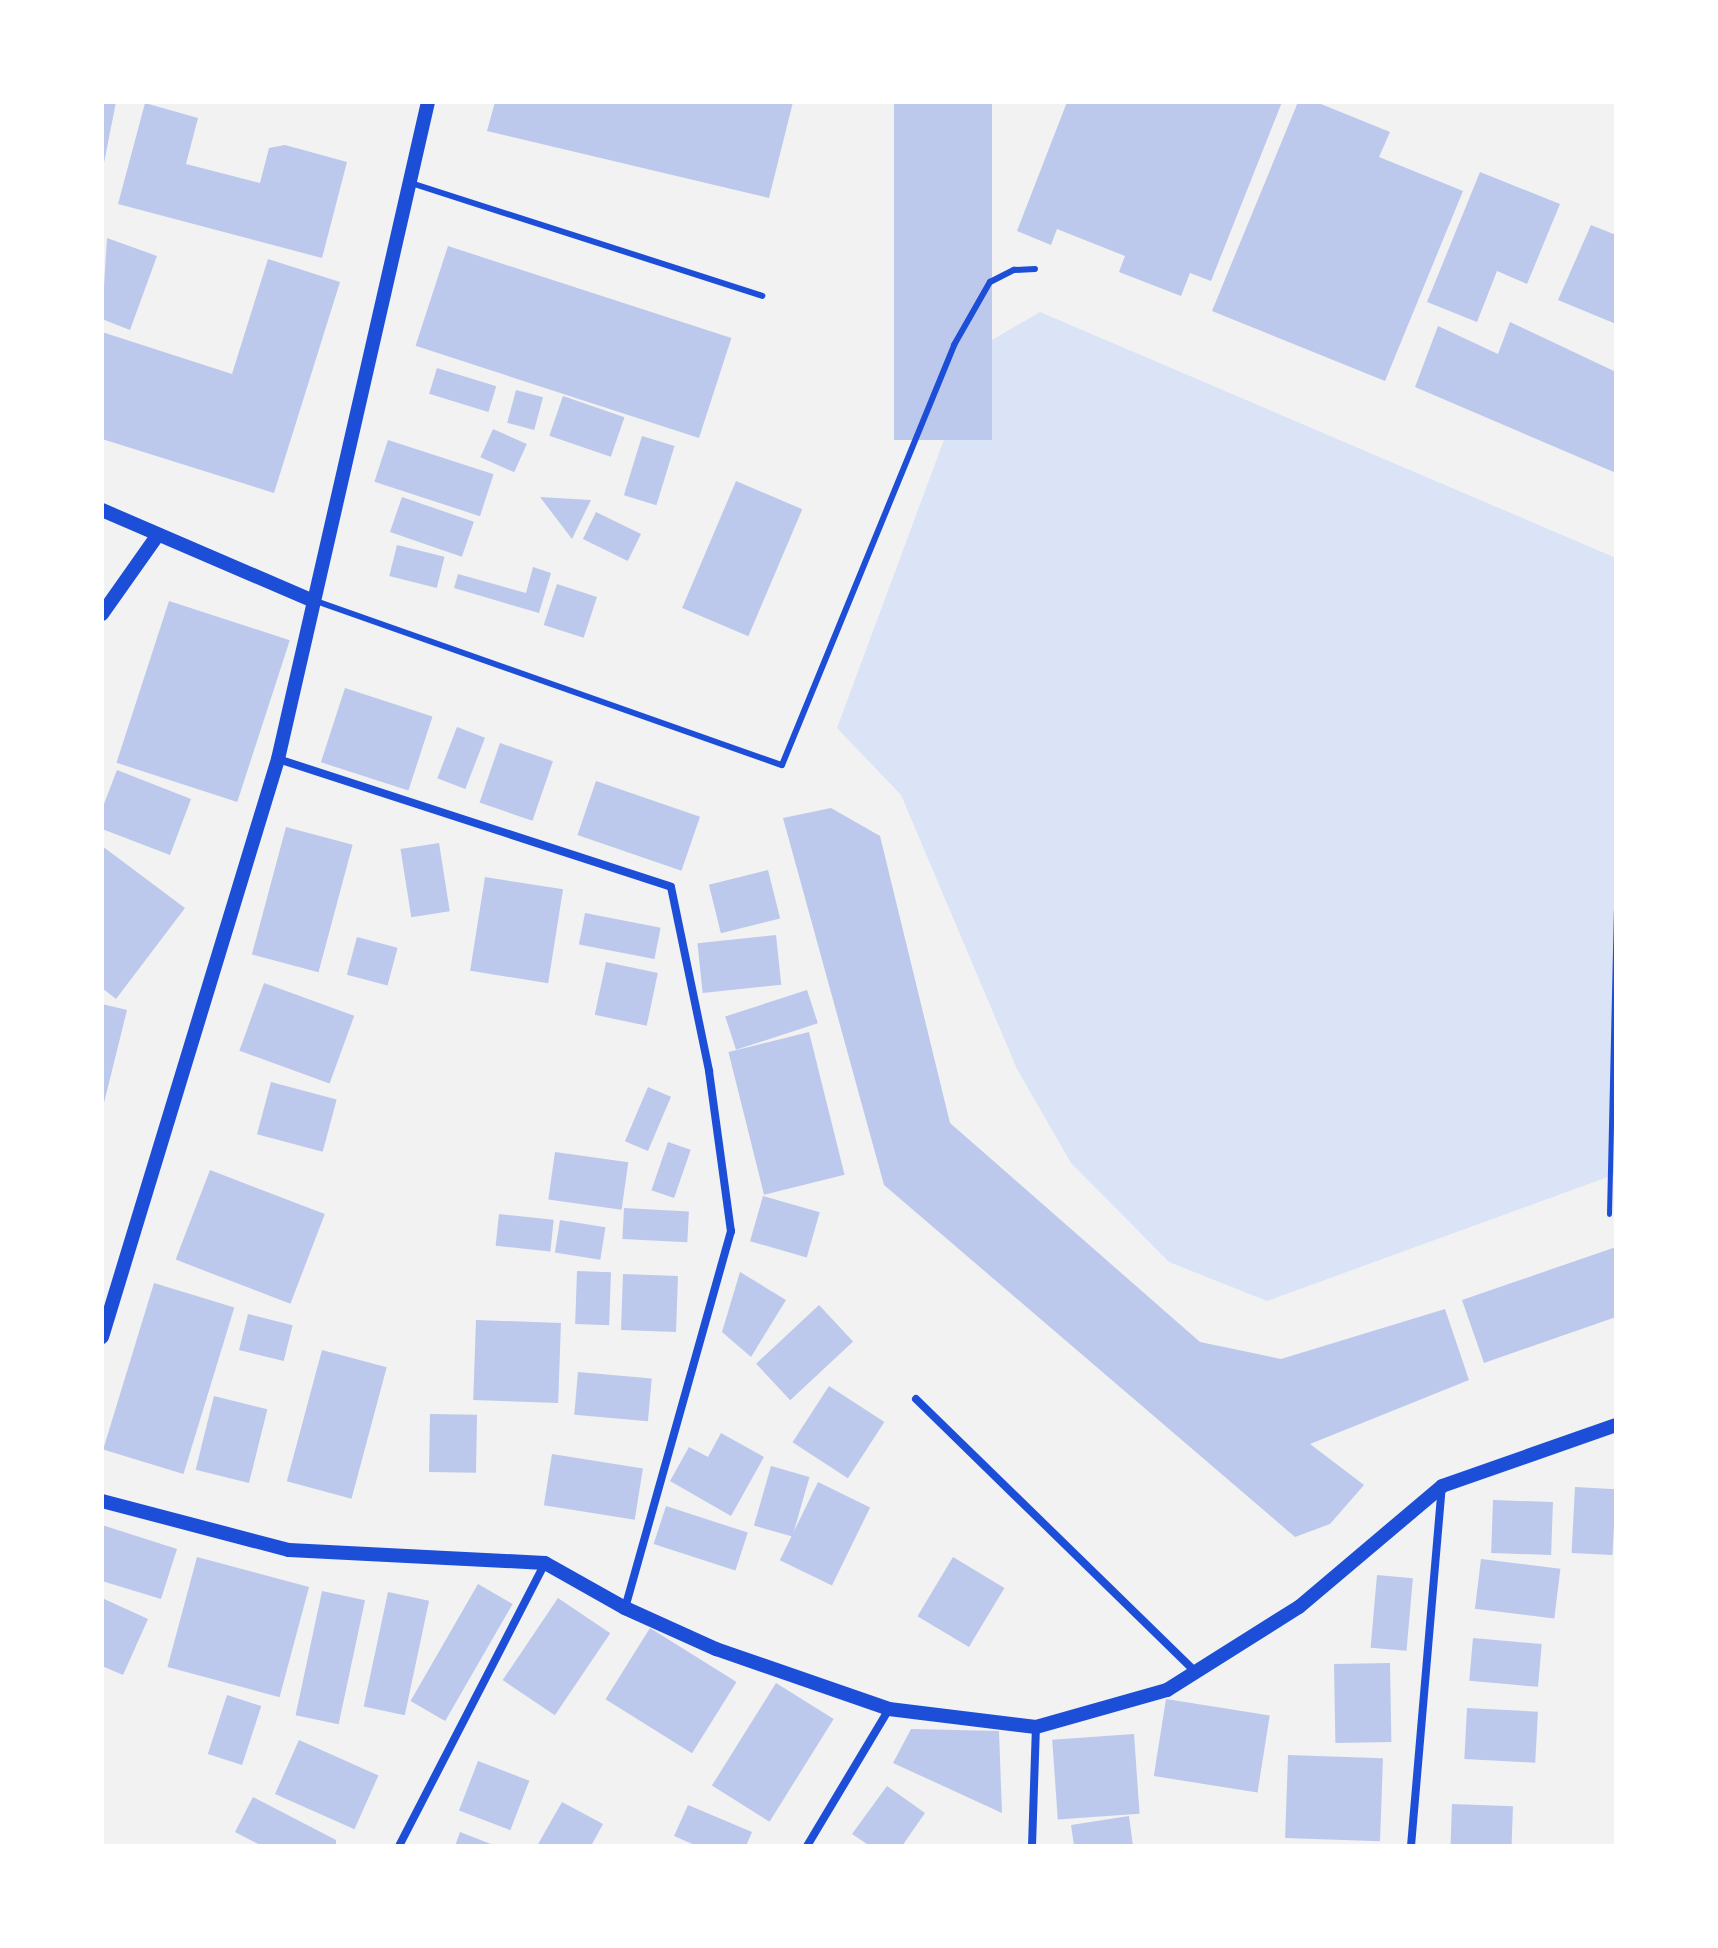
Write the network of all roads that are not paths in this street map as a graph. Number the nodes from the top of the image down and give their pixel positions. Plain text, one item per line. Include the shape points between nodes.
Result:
1 (428, 102) edge
2 (409, 183) junction
3 (1035, 269) dead end
4 (762, 296) dead end
5 (102, 510) edge
6 (157, 536) junction
7 (311, 600) junction
8 (102, 614) edge
9 (278, 759) junction
10 (102, 1337) edge
11 (916, 1399) dead end
12 (1616, 1425) edge
13 (1442, 1486) junction
14 (102, 1501) edge
15 (545, 1563) junction
16 (625, 1608) junction
17 (1197, 1673) junction
18 (889, 1709) junction
19 (1036, 1727) junction
20 (399, 1846) edge
21 (807, 1846) edge
22 (1032, 1846) edge
23 (1411, 1846) edge

1 - 2 street
2 - 4 lane
2 - 7 street
3 - 7 lane via 1014,270 990,282 954,345 782,765
5 - 6 street
6 - 7 street
6 - 8 street
7 - 9 street
9 - 10 street
9 - 16 street via 671,887 709,1071 731,1231
11 - 17 street
12 - 13 street
13 - 17 street via 1299,1607
13 - 23 street
14 - 15 street via 289,1550
15 - 16 street
15 - 20 street
16 - 18 street via 716,1649
17 - 19 street via 1167,1690
18 - 19 street
18 - 21 street
19 - 22 street

